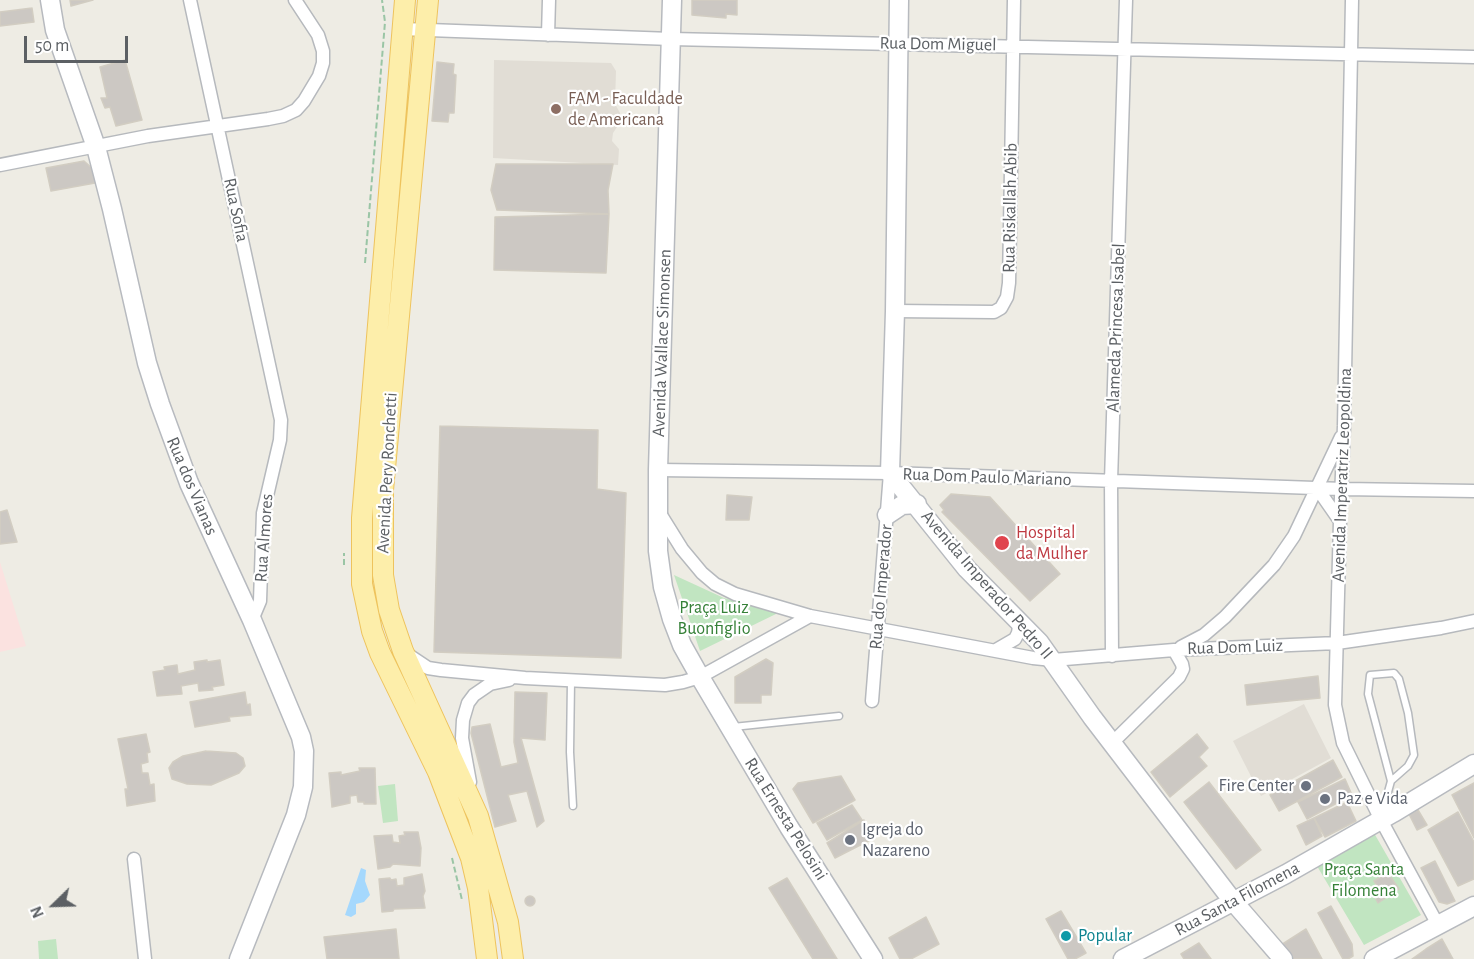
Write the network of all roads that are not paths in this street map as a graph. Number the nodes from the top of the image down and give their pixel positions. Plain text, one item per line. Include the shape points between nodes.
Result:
1 (50, 0) edge
2 (190, 0) edge
3 (295, 0) edge
4 (405, 0) edge
5 (428, 0) edge
6 (549, 0) edge
7 (672, 0) edge
8 (898, 0) edge
9 (1014, 0) edge
10 (1126, 0) edge
11 (1352, 0) edge
12 (402, 29) junction
13 (425, 31) junction
14 (548, 35) junction
15 (671, 39) junction
16 (897, 43) junction
17 (1013, 46) junction
18 (1126, 49) junction
19 (1351, 53) junction
20 (1474, 57) edge
21 (218, 125) junction
22 (96, 147) junction
23 (0, 165) edge
24 (895, 311) junction
25 (281, 420) joint
26 (1344, 426) junction
27 (658, 470) junction
28 (890, 473) junction
29 (1112, 481) junction
30 (1317, 488) junction
31 (1343, 489) junction
32 (1474, 491) edge
33 (917, 504) junction
34 (657, 509) junction
35 (887, 515) junction
36 (1340, 521) junction
37 (810, 616) junction
38 (252, 620) junction
39 (1020, 620) junction
40 (1474, 621) edge
41 (877, 630) junction
42 (1337, 643) junction
43 (996, 650) junction
44 (1174, 650) junction
45 (403, 651) junction
46 (1113, 656) junction
47 (1053, 660) junction
48 (700, 677) junction
49 (525, 678) junction
50 (572, 681) junction
51 (872, 701) dead end
52 (839, 716) dead end
53 (730, 727) junction
54 (1112, 743) junction
55 (1474, 764) edge
56 (1391, 781) junction
57 (573, 806) dead end
58 (478, 816) junction
59 (1381, 820) junction
60 (134, 859) dead end
61 (1232, 900) junction
62 (1474, 906) edge
63 (1438, 925) junction
64 (145, 959) edge
65 (238, 959) edge
66 (487, 959) edge
67 (513, 959) edge
68 (873, 959) edge
69 (1123, 959) edge
70 (1283, 959) edge
71 (1374, 959) edge

1 - 22 street, Rua dos Vianas via 55,30
2 - 21 street, Rua Sofia
3 - 21 street via 318,35 323,51 319,76 304,101 284,116
4 - 12 main road, Avenida Pery Ronchetti
5 - 13 main road, Avenida Pery Ronchetti
6 - 14 street
7 - 15 street, Avenida Wallace Simonsen
8 - 16 street
9 - 17 street, Rua Riskallah Abib
10 - 18 street, Alameda Princesa Isabel
11 - 19 street, Avenida Imperatriz Leopoldina
12 - 13 street, Rua Dom Miguel
12 - 66 main road, Avenida Pery Ronchetti via 362,518 362,584 380,653 438,772 471,858
13 - 14 street, Rua Dom Miguel
13 - 45 main road, Avenida Pery Ronchetti via 383,502 383,575 389,610
14 - 15 street, Rua Dom Miguel
15 - 16 street, Rua Dom Miguel
15 - 27 street, Avenida Wallace Simonsen
16 - 17 street, Rua Dom Miguel
16 - 24 street
17 - 18 street, Rua Dom Miguel
17 - 24 street, Rua Riskallah Abib via 1007,297 994,312
18 - 19 street, Rua Dom Miguel
18 - 29 street, Alameda Princesa Isabel
19 - 20 street, Rua Dom Miguel
19 - 26 street, Avenida Imperatriz Leopoldina
21 - 22 street
21 - 25 street, Rua Sofia
22 - 23 street
22 - 38 street, Rua dos Vianas via 160,404 189,483
24 - 28 street
25 - 38 street, Rua Almores via 263,513 260,601
26 - 30 street
26 - 31 street, Avenida Imperatriz Leopoldina
27 - 28 street, Rua Dom Paulo Mariano
27 - 34 street, Avenida Wallace Simonsen
28 - 29 street, Rua Dom Paulo Mariano
28 - 33 street, Avenida Imperador Pedro II
28 - 35 street, Rua do Imperador
29 - 30 street, Rua Dom Paulo Mariano
29 - 46 street, Alameda Princesa Isabel
30 - 31 street, Rua Dom Paulo Mariano
30 - 36 street
30 - 44 street via 1294,536 1274,565 1204,635
31 - 32 street, Rua Dom Paulo Mariano
31 - 36 street, Avenida Imperatriz Leopoldina
33 - 35 street via 902,505
33 - 39 street, Avenida Imperador Pedro II via 968,569
34 - 37 street, Rua Dom Luiz via 692,562 715,584 735,594
34 - 48 street, Avenida Wallace Simonsen via 663,587 682,645
35 - 41 street, Rua do Imperador
36 - 42 street, Avenida Imperatriz Leopoldina
37 - 41 street, Rua Dom Luiz
37 - 48 street
38 - 65 street, Rua dos Vianas via 296,721 304,751 304,770 296,815
39 - 43 street via 1015,639
39 - 47 street, Avenida Imperador Pedro II
40 - 42 street, Rua Dom Luiz
41 - 43 street, Rua Dom Luiz
41 - 51 street, Rua do Imperador
42 - 44 street, Rua Dom Luiz
42 - 59 street, Avenida Imperatriz Leopoldina via 1335,705 1339,728
43 - 47 street, Rua Dom Luiz
44 - 46 street, Rua Dom Luiz
44 - 54 street via 1182,664 1179,677
45 - 49 street via 428,668
45 - 58 main road, Avenida Pery Ronchetti
46 - 47 street, Rua Dom Luiz
47 - 54 street, Avenida Imperador Pedro II
48 - 50 street via 664,685
48 - 53 street, Rua Ernesta Pelosini
49 - 50 street
49 - 58 street via 490,684 468,703 462,738
50 - 57 lane
52 - 53 lane
53 - 68 street, Rua Ernesta Pelosini
54 - 61 street, Avenida Imperador Pedro II
55 - 59 street, Rua Santa Filomena
56 - 56 lane via 1368,694 1370,675 1394,673 1408,713 1414,754 1408,766
56 - 59 lane
58 - 67 main road, Avenida Pery Ronchetti via 508,922
59 - 61 street, Rua Santa Filomena
59 - 63 street, Avenida Imperatriz Leopoldina
60 - 64 street
61 - 69 street, Rua Santa Filomena
61 - 70 street, Avenida Imperador Pedro II
62 - 63 street
63 - 71 street

